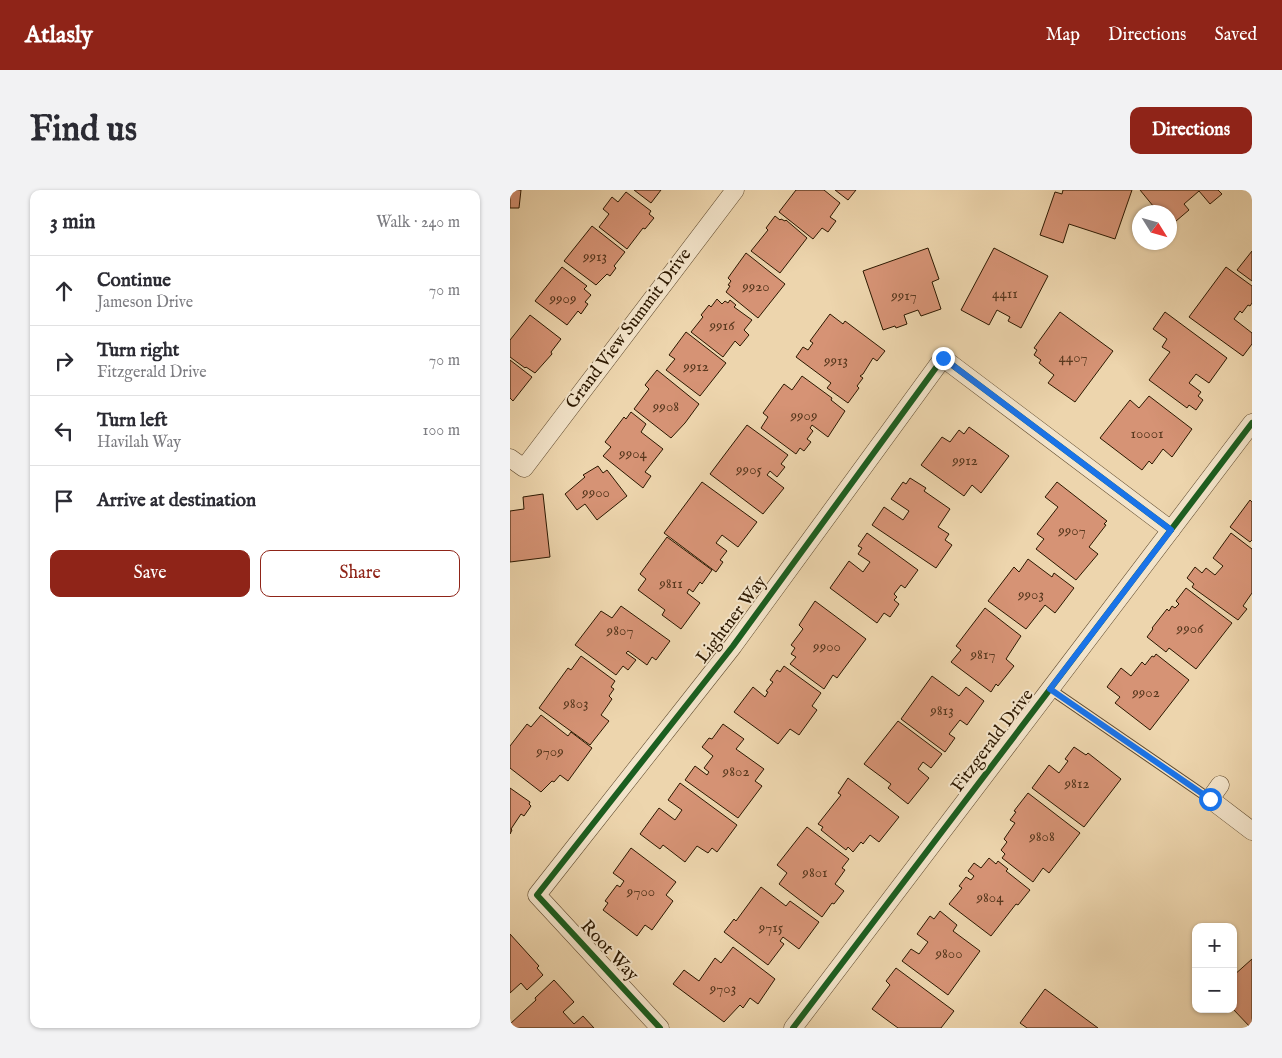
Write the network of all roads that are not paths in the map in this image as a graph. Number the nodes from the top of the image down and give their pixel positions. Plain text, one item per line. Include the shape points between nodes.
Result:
1 (734, 190) edge
2 (1252, 423) edge
3 (517, 463) edge
4 (1171, 530) junction
5 (1050, 689) junction
6 (1220, 785) dead end
7 (1210, 799) junction
8 (1252, 831) edge
9 (537, 894) joint
10 (660, 1028) edge
11 (793, 1028) edge

1 - 3 street, Grand View Summit Drive
2 - 4 street, Fitzgerald Drive
4 - 5 street, Fitzgerald Drive
4 - 9 street, Lightner Way via 943,358 733,646
5 - 7 lane
5 - 11 street, Fitzgerald Drive
6 - 7 street
7 - 8 street
9 - 10 street, Root Way

